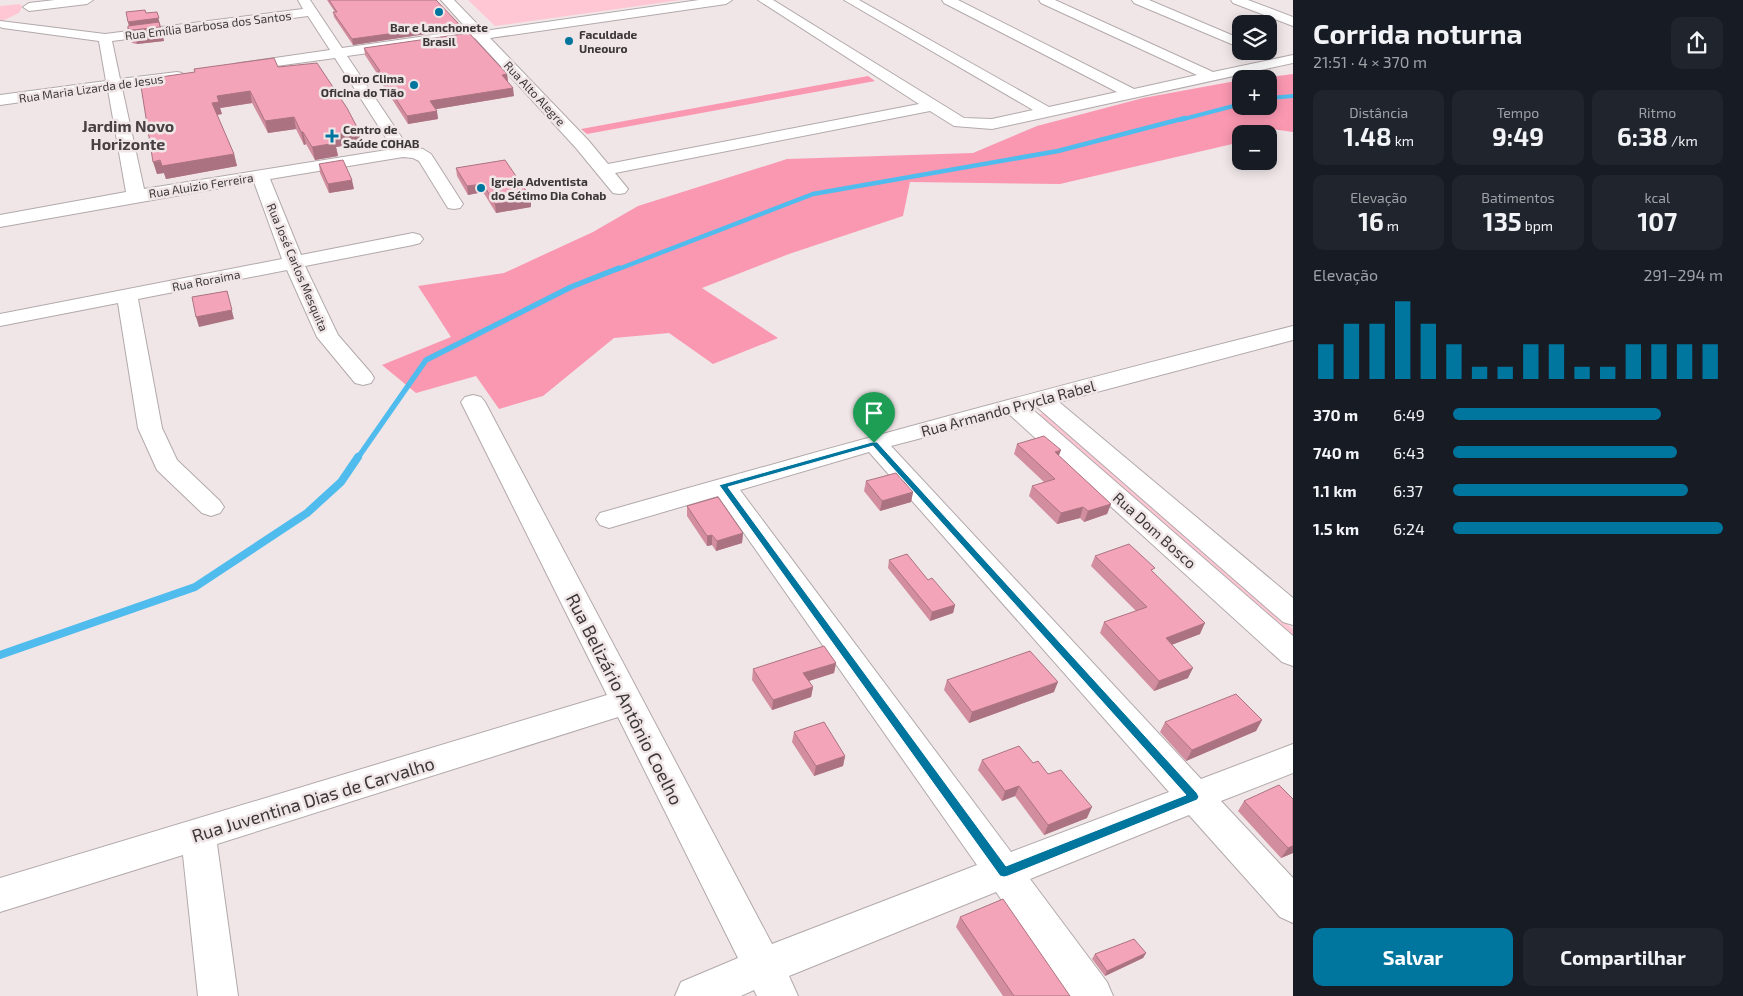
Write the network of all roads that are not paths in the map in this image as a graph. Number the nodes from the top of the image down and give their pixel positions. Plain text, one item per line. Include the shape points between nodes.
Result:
1 (87, 0) edge
2 (304, 0) edge
3 (447, 0) edge
4 (726, 0) edge
5 (764, 0) edge
6 (850, 0) edge
7 (948, 0) edge
8 (1045, 0) edge
9 (1138, 0) edge
10 (1237, 0) edge
11 (26, 3) edge
12 (311, 12) junction
13 (1293, 22) edge
14 (1, 25) edge
15 (480, 34) junction
16 (105, 38) junction
17 (1232, 40) edge
18 (340, 53) junction
19 (1288, 60) edge
20 (222, 69) edge
21 (193, 73) edge
22 (1212, 77) junction
23 (115, 84) junction
24 (1132, 94) junction
25 (0, 100) edge
26 (932, 106) junction
27 (1047, 112) junction
28 (403, 152) junction
29 (604, 170) junction
30 (260, 176) junction
31 (619, 189) dead end
32 (136, 196) junction
33 (454, 204) dead end
34 (0, 221) edge
35 (413, 240) dead end
36 (294, 263) junction
37 (127, 295) junction
38 (0, 320) edge
39 (1293, 333) edge
40 (363, 378) dead end
41 (1043, 400) junction
42 (473, 402) dead end
43 (1016, 407) junction
44 (874, 443) junction
45 (723, 485) junction
46 (210, 507) dead end
47 (609, 519) dead end
48 (1293, 614) edge
49 (1293, 654) edge
50 (626, 702) junction
51 (1293, 758) edge
52 (1194, 797) junction
53 (198, 834) junction
54 (1004, 872) junction
55 (0, 895) edge
56 (1293, 905) edge
57 (771, 982) edge
58 (218, 996) edge
59 (695, 996) edge
60 (1093, 996) edge

1 - 11 street
2 - 12 street
3 - 15 street, Rua Alto Alegre
4 - 15 street
5 - 26 street
6 - 27 street
7 - 24 street
8 - 22 street
9 - 17 street
10 - 13 street
11 - 14 street via 26,12
12 - 16 street, Rua Emília Barbosa dos Santos
12 - 18 street
14 - 16 street, Rua Emília Barbosa dos Santos
15 - 18 street
15 - 29 street, Rua Alto Alegre
16 - 23 street
18 - 20 street
18 - 28 street
19 - 22 street
21 - 23 street, Rua Maria Lizarda de Jesus
22 - 24 street
23 - 25 street, Rua Maria Lizarda de Jesus
23 - 32 street
24 - 27 street
26 - 27 street via 960,123 969,124 992,124
26 - 29 street
28 - 30 street, Rua Aluizio Ferreira
28 - 33 street via 417,153 425,158
29 - 31 street, Rua Alto Alegre
30 - 32 street, Rua Aluizio Ferreira
30 - 36 street, Rua José Carlos Mesquita
32 - 34 street, Rua Aluizio Ferreira
35 - 36 street, Rua Roraima
36 - 37 street, Rua Roraima
36 - 40 street, Rua José Carlos Mesquita via 328,337
37 - 38 street, Rua Roraima
37 - 46 street via 150,428 166,464
39 - 41 street, Rua Armando Prycla Rabel
41 - 43 street, Rua Armando Prycla Rabel
41 - 48 street, Rua Dom Bosco
42 - 50 street, Rua Belizário Antônio Coelho
43 - 44 street, Rua Armando Prycla Rabel
43 - 49 street, Rua Dom Bosco
44 - 45 street, Rua Armando Prycla Rabel
44 - 52 street
45 - 47 street, Rua Armando Prycla Rabel
45 - 54 street
50 - 53 street, Rua Juventina Dias de Carvalho
50 - 57 street, Rua Belizário Antônio Coelho
51 - 52 street
52 - 54 street
52 - 56 street
53 - 55 street, Rua Juventina Dias de Carvalho
53 - 58 street
54 - 57 street
54 - 60 street
57 - 59 street

